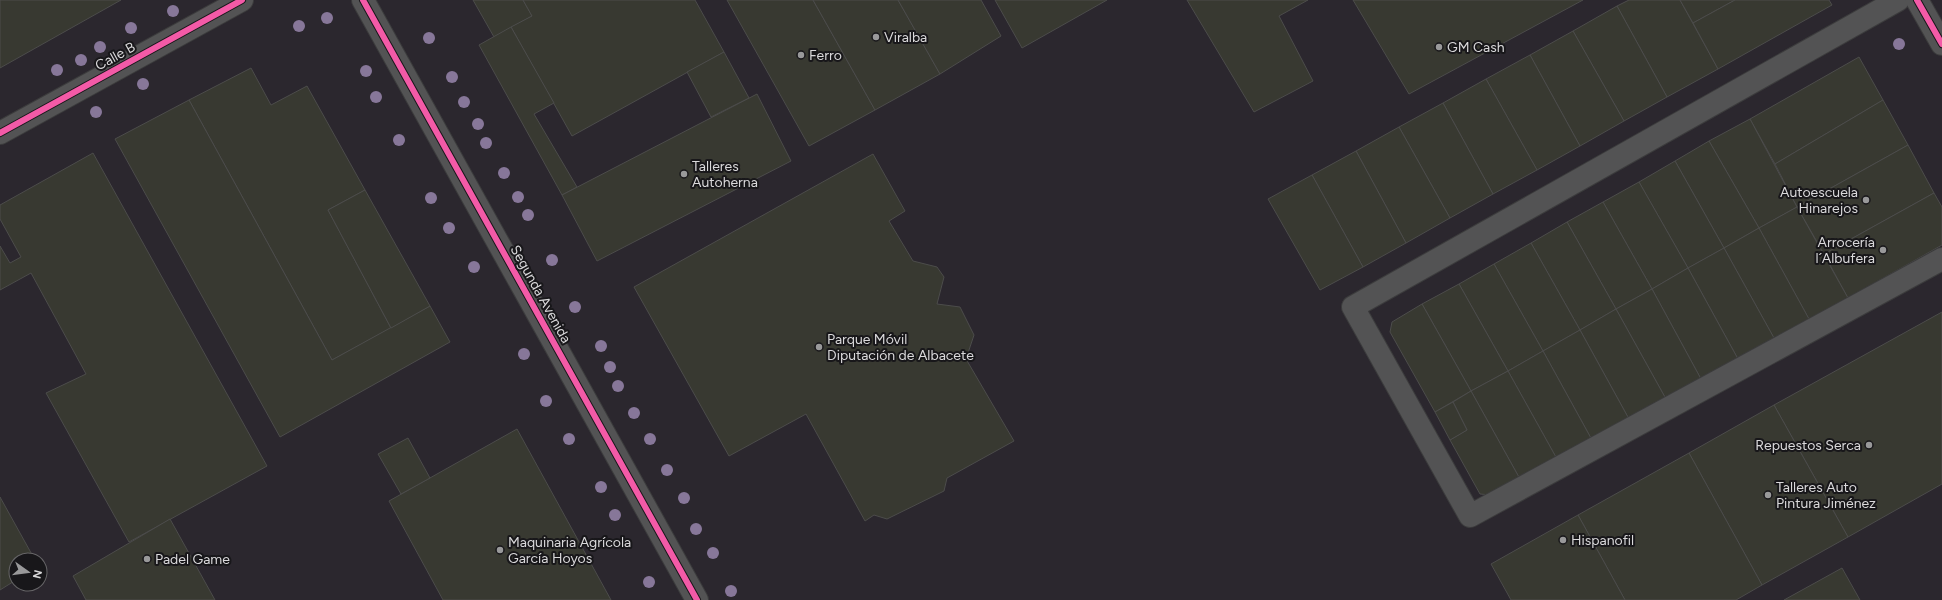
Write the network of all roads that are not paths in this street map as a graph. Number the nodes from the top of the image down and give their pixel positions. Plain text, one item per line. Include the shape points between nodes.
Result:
1 (242, 0) edge
2 (363, 0) edge
3 (1898, 0) edge
4 (1917, 0) edge
5 (1942, 44) edge
6 (0, 134) edge
7 (1942, 259) edge
8 (698, 600) edge

1 - 6 street, Calle B
2 - 8 street, Segunda Avenida
3 - 7 street via 1352,307 1470,516
4 - 5 street

